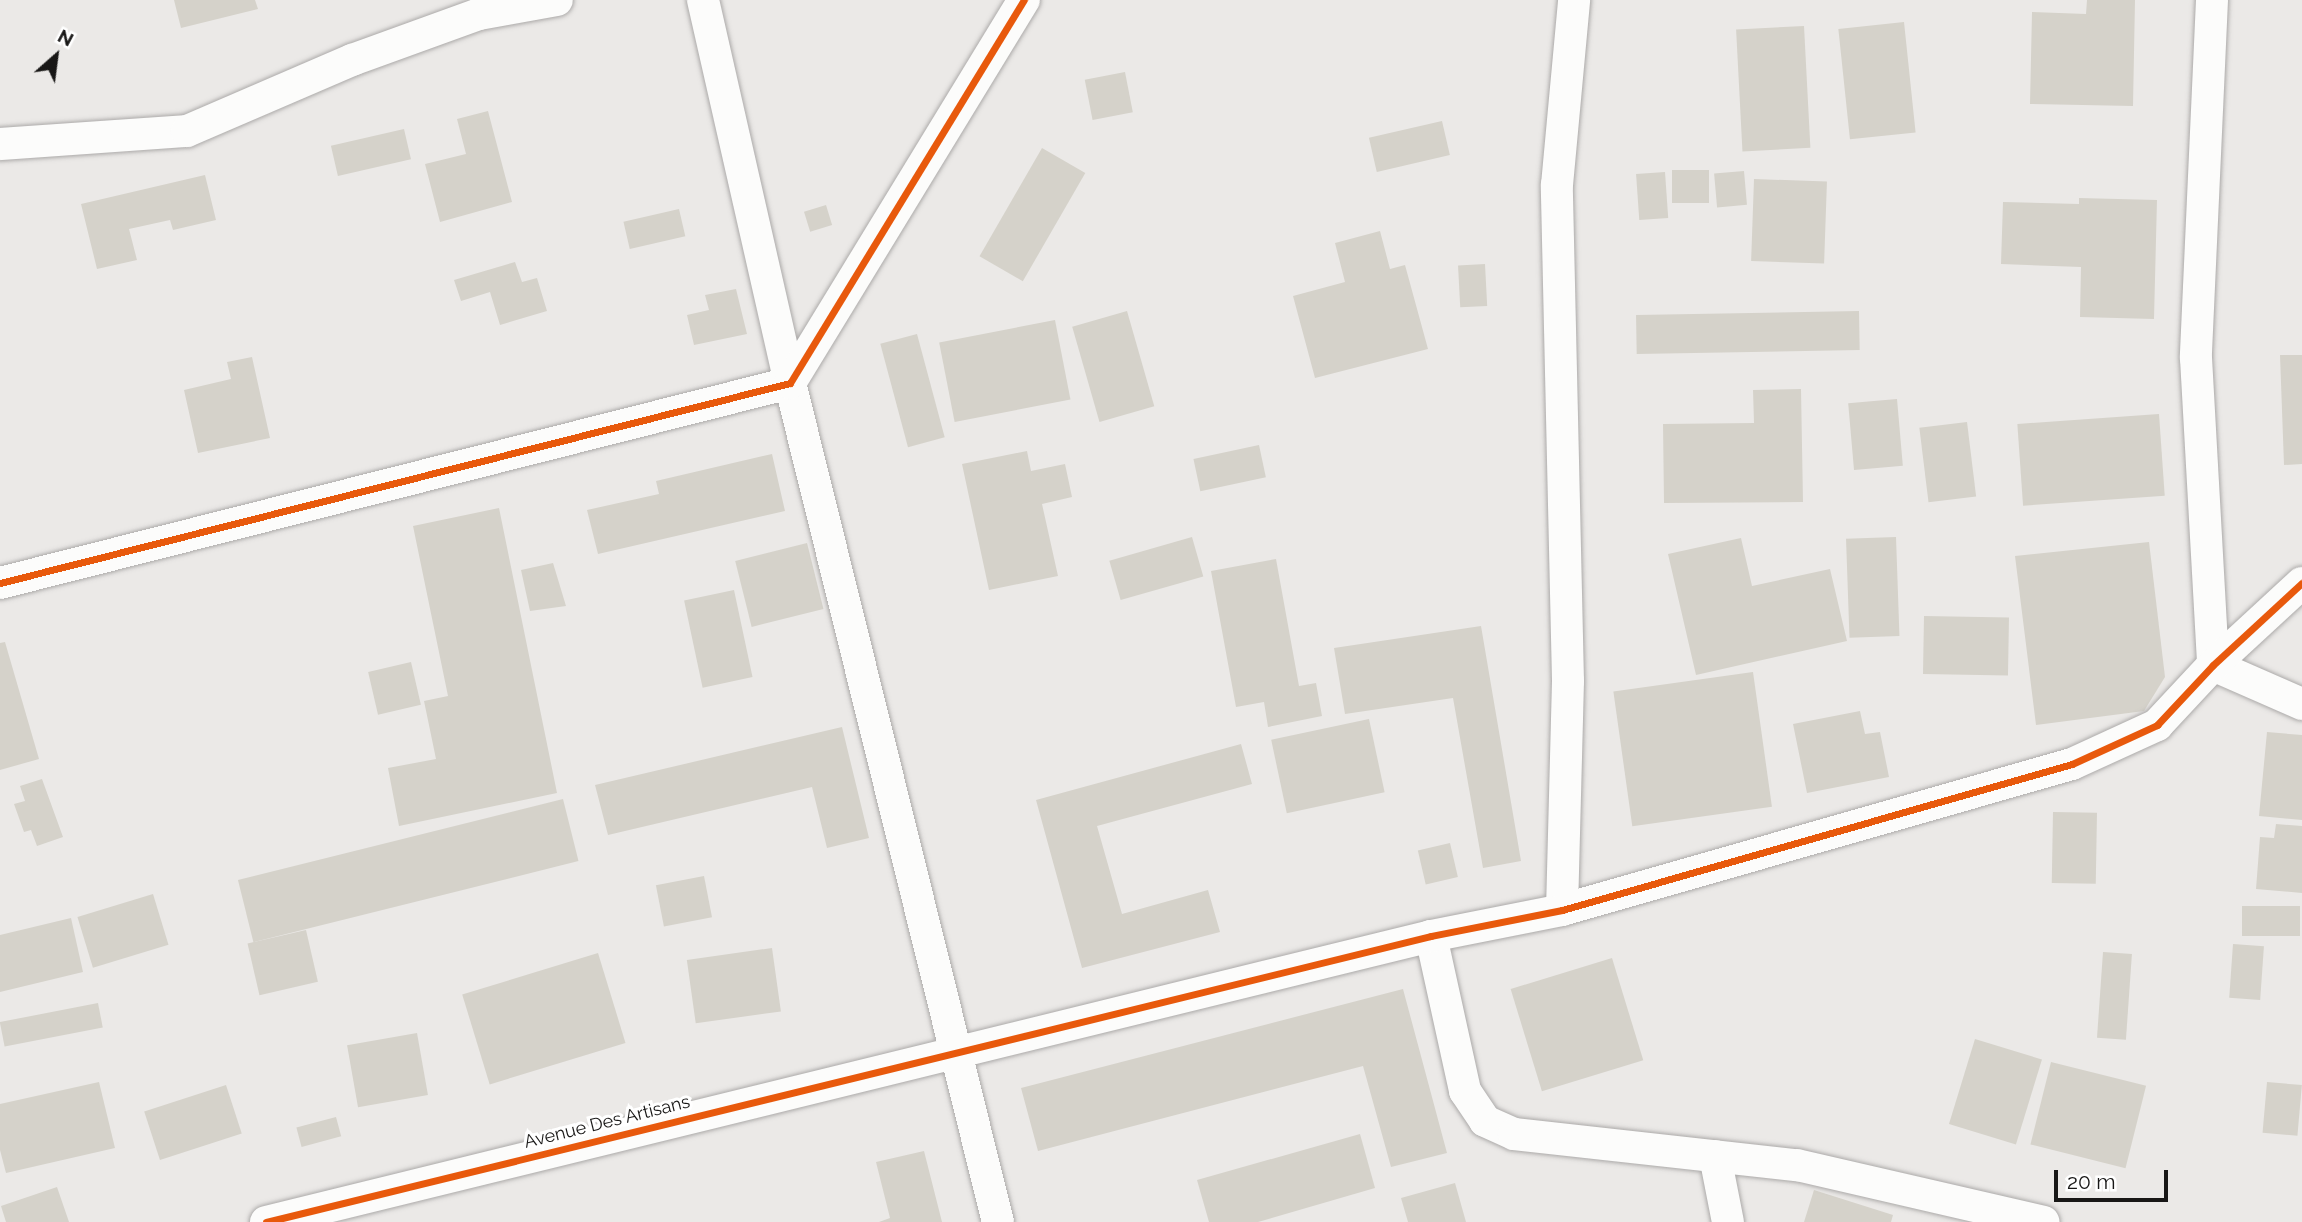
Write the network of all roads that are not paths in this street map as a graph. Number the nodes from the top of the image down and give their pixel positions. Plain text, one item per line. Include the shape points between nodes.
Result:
1 (557, 0) edge
2 (703, 0) edge
3 (1024, 0) edge
4 (1574, 0) edge
5 (2212, 0) edge
6 (0, 144) edge
7 (790, 383) junction
8 (0, 583) edge
9 (2302, 583) edge
10 (2213, 666) junction
11 (2302, 704) edge
12 (1562, 909) junction
13 (1431, 936) junction
14 (956, 1052) junction
15 (1715, 1156) junction
16 (266, 1222) edge
17 (998, 1222) edge
18 (1728, 1222) edge
19 (2043, 1222) edge

1 - 6 street via 479,14 352,60 187,131
2 - 7 street
3 - 7 street
4 - 12 street via 1557,185 1568,681
5 - 10 street via 2196,358
7 - 8 street
7 - 14 street
9 - 10 street, Avenue Des Artisans
10 - 11 street
10 - 12 street, Avenue Des Artisans via 2157,725 2072,764
12 - 13 street, Avenue Des Artisans
13 - 14 street, Avenue Des Artisans
13 - 15 street via 1465,1091 1485,1121 1514,1134
14 - 16 street, Avenue Des Artisans
14 - 17 street
15 - 18 street
15 - 19 street via 1797,1165

